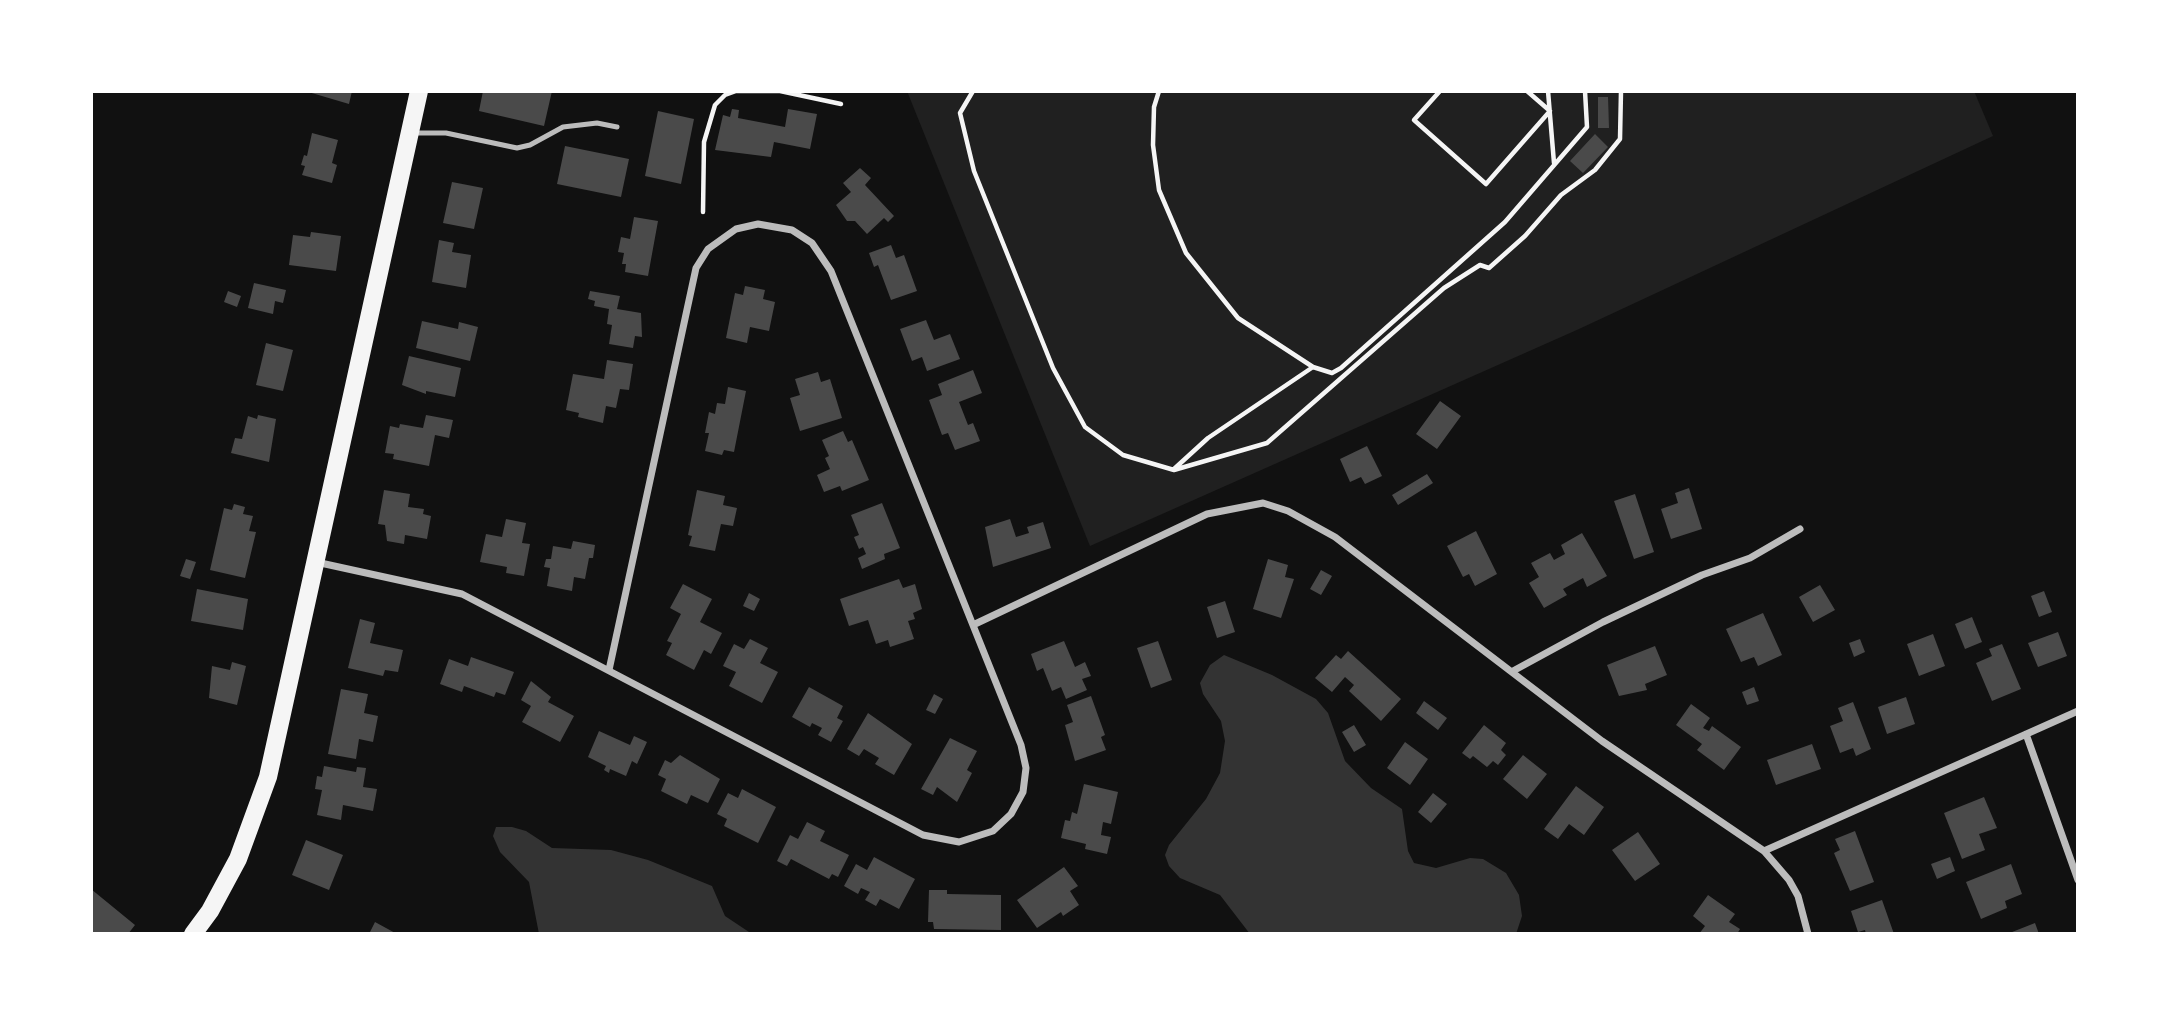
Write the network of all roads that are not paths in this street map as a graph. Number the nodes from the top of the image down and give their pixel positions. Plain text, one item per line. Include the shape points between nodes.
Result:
1 (419, 91) edge
2 (617, 127) dead end
3 (409, 133) junction
4 (1800, 529) dead end
5 (315, 562) junction
6 (973, 625) junction
7 (609, 670) junction
8 (1513, 671) junction
9 (2078, 711) edge
10 (2026, 734) junction
11 (1764, 852) junction
12 (2078, 880) edge
13 (193, 934) edge
14 (1808, 934) edge

1 - 3 main road
2 - 3 lane via 597,123 563,127 517,148 446,134
3 - 5 main road
4 - 8 street via 1750,558 1702,575 1603,622
5 - 7 street via 462,594
5 - 13 main road via 259,805 225,887
6 - 7 street via 1021,745 1025,780 1018,804 1003,823 982,837 959,842 923,835
6 - 7 street via 826,260 792,230 770,224 747,225 716,241 701,258 693,279
6 - 8 street via 1208,514 1263,503 1288,510 1335,537
8 - 11 street via 1602,741
9 - 10 street
10 - 11 street
10 - 12 street
11 - 14 street via 1789,880

